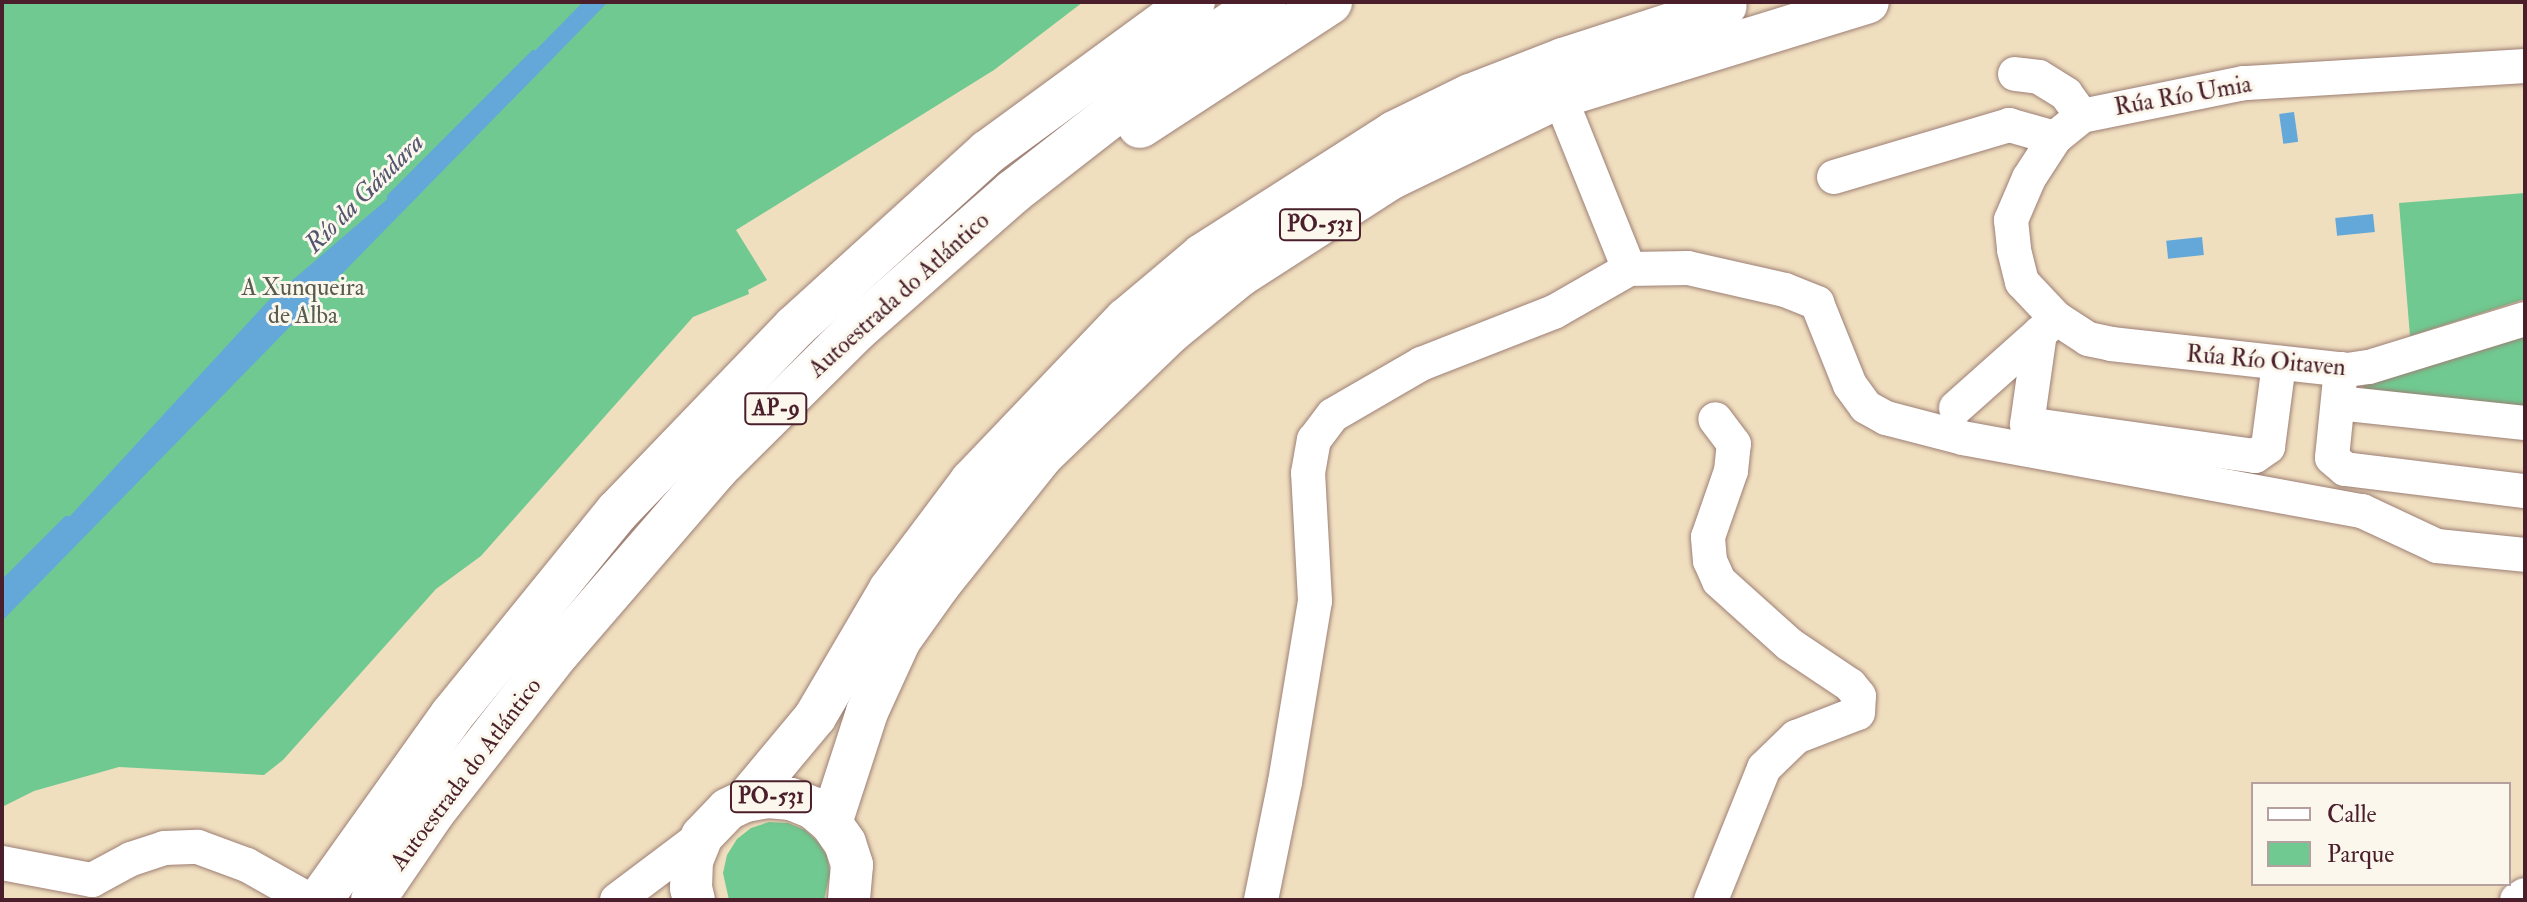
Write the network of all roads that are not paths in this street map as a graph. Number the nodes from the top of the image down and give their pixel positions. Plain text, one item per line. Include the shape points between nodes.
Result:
1 (1157, 2) edge
2 (1193, 2) edge
3 (1264, 2) edge
4 (1330, 2) edge
5 (1738, 2) edge
6 (1868, 2) edge
7 (1708, 8) edge
8 (2525, 66) edge
9 (2015, 74) dead end
10 (1560, 97) junction
11 (2082, 116) junction
12 (2055, 138) junction
13 (988, 152) junction
14 (1834, 177) dead end
15 (1629, 269) junction
16 (906, 284) junction
17 (2525, 319) edge
18 (2048, 326) junction
19 (2279, 363) junction
20 (2341, 369) junction
21 (2338, 403) junction
22 (1956, 408) dead end
23 (1715, 419) dead end
24 (2525, 423) edge
25 (2525, 491) edge
26 (2525, 555) edge
27 (745, 801) junction
28 (831, 823) junction
29 (702, 836) junction
30 (2, 863) edge
31 (2525, 895) edge
32 (309, 900) edge
33 (320, 900) edge
34 (373, 900) edge
35 (617, 900) edge
36 (694, 900) edge
37 (849, 900) edge
38 (1261, 900) edge
39 (1711, 900) edge
40 (2517, 900) edge

1 - 13 highway via 1052,78
2 - 13 highway, Autoestrada do Atlántico / AP-9
3 - 16 highway, Autoestrada do Atlántico / AP-9 via 1013,192
4 - 16 highway
5 - 7 main road, PO-531
6 - 10 main road, PO-531
7 - 27 main road, PO-531 via 1497,85 1394,132 1202,255 1115,329 971,481 890,589 815,717
8 - 11 street, Rúa Río Umia via 2244,83
9 - 11 street via 2039,77 2066,94
10 - 15 street
10 - 28 main road, PO-531 via 1390,179 1241,275 1171,332 1052,446 900,640 867,712
11 - 12 street, Rúa Río Umia
12 - 14 street via 2009,125
12 - 18 street, Rúa Río Umia via 2011,220 2022,282
13 - 33 highway, Autoestrada do Atlántico / AP-9 via 795,327 617,512 452,715
15 - 26 street via 1688,268 1785,290 1817,303 1850,385 1866,407 1886,418 1963,438 2362,511 2437,546
15 - 38 street via 1554,312 1421,364 1333,415 1314,440 1308,473 1315,601
16 - 34 highway, Autoestrada do Atlántico / AP-9 via 707,479 559,651 433,812
17 - 20 street, Rúa Río Oitaven via 2369,367
18 - 19 street, Rúa Río Oitaven via 2111,344
18 - 19 street via 2027,424 2255,456 2268,447
18 - 22 street
19 - 20 street, Rúa Río Oitaven
20 - 21 street
21 - 24 street
21 - 25 street via 2332,458 2345,469
23 - 39 street via 1734,444 1731,471 1708,537 1719,581 1789,644 1859,696 1858,713 1796,737 1764,768
27 - 28 main road, PO-531 via 791,799
27 - 29 main road, PO-531 via 714,821
28 - 37 main road, PO-531 via 852,865
29 - 35 street
29 - 36 main road, PO-531 via 692,861
30 - 32 street via 92,880 164,848 198,847 247,865
31 - 40 street

